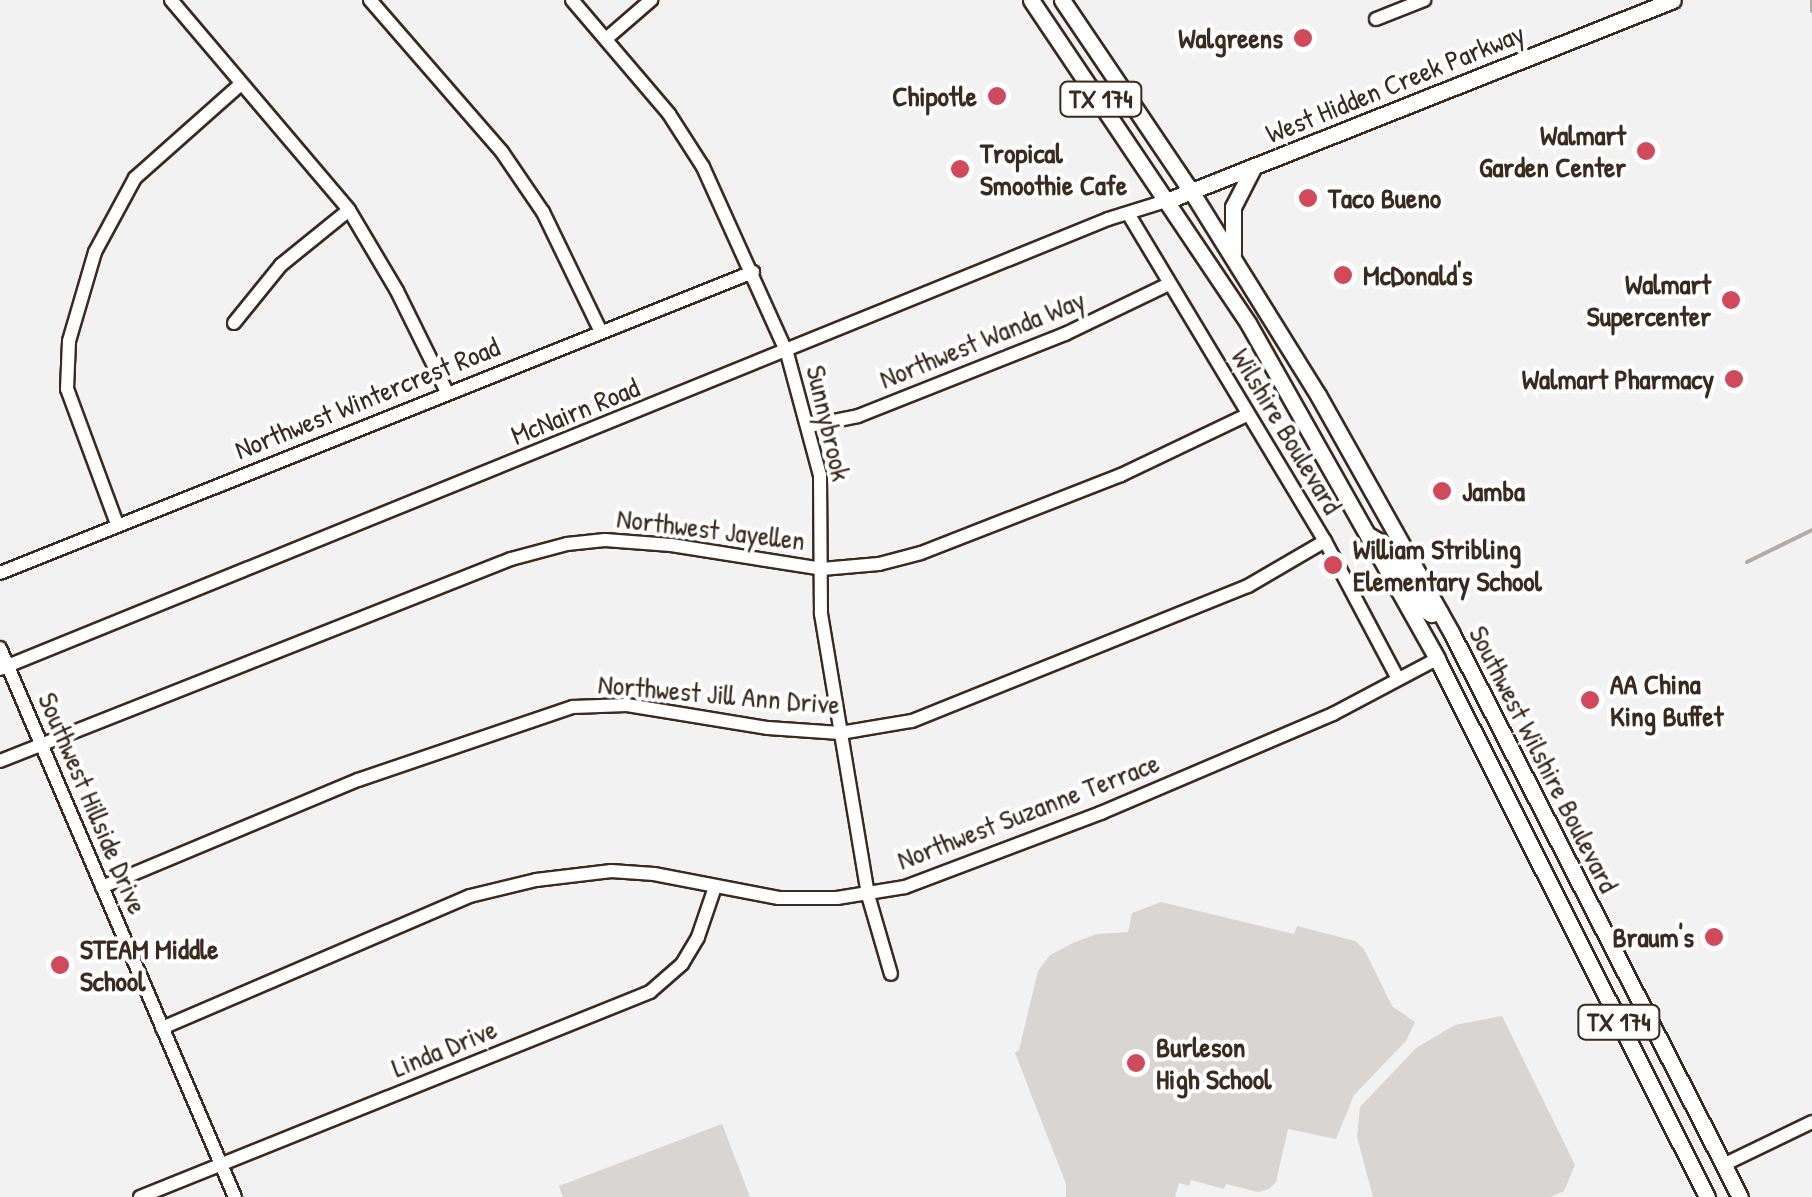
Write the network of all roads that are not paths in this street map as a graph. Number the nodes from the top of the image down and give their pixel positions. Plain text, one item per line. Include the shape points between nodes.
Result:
1 (172, 0) edge
2 (370, 0) edge
3 (572, 0) edge
4 (651, 0) edge
5 (1032, 0) edge
6 (1062, 0) edge
7 (1424, 0) edge
8 (1673, 0) edge
9 (1376, 19) dead end
10 (606, 40) junction
11 (241, 84) junction
12 (1254, 166) junction
13 (1192, 191) junction
14 (1169, 200) junction
15 (349, 210) junction
16 (1129, 215) junction
17 (1233, 258) junction
18 (753, 272) junction
19 (1169, 284) junction
20 (234, 322) dead end
21 (602, 332) junction
22 (787, 353) junction
23 (447, 392) junction
24 (1247, 414) junction
25 (808, 426) junction
26 (117, 524) junction
27 (1367, 534) junction
28 (1325, 541) junction
29 (822, 568) junction
30 (0, 573) edge
31 (1440, 612) junction
32 (0, 648) edge
33 (1437, 659) junction
34 (4, 668) edge
35 (1397, 676) junction
36 (840, 733) junction
37 (39, 745) junction
38 (0, 761) edge
39 (1555, 835) junction
40 (1532, 847) junction
41 (102, 887) junction
42 (715, 887) junction
43 (868, 895) junction
44 (890, 974) dead end
45 (162, 1028) junction
46 (1812, 1122) edge
47 (221, 1164) junction
48 (1723, 1165) junction
49 (140, 1197) edge
50 (235, 1197) edge
51 (1707, 1197) edge
52 (1740, 1197) edge

1 - 11 street
2 - 21 street via 502,152 542,212
3 - 10 street, Sunnybrook
4 - 10 street
5 - 14 main road, Southwest Wilshire Boulevard / TX 174
6 - 13 main road, Southwest Wilshire Boulevard / TX 174
7 - 9 street
8 - 12 main road, West Hidden Creek Parkway
10 - 18 street, Sunnybrook via 669,114 703,167
11 - 15 street
11 - 26 street via 135,178 95,252 69,341 66,389
12 - 13 main road, West Hidden Creek Parkway
12 - 17 main road via 1233,207
13 - 14 main road, West Hidden Creek Parkway
13 - 17 main road, Southwest Wilshire Boulevard / TX 174
14 - 16 street, McNairn Road
14 - 27 main road, Southwest Wilshire Boulevard / TX 174 via 1248,323
15 - 20 street via 281,265
15 - 23 street
16 - 19 street, Wilshire Boulevard
16 - 22 street, McNairn Road
17 - 31 main road, Southwest Wilshire Boulevard / TX 174
18 - 21 street, Northwest Wintercrest Road
18 - 22 street, Sunnybrook
19 - 24 street, Wilshire Boulevard
19 - 25 street, Northwest Wanda Way via 875,410
21 - 23 street, Northwest Wintercrest Road
22 - 25 street, Sunnybrook
22 - 34 street, McNairn Road
23 - 26 street, Northwest Wintercrest Road
24 - 28 street, Wilshire Boulevard
24 - 29 street, Northwest Jayellen via 1121,474 921,554
25 - 29 street, Sunnybrook via 820,475
26 - 30 street, Northwest Wintercrest Road
27 - 31 main road via 1389,547 1422,608
27 - 33 main road, Southwest Wilshire Boulevard / TX 174
28 - 35 street, Wilshire Boulevard
28 - 36 street, Northwest Jill Ann Drive via 1248,586 987,693 912,722
29 - 36 street, Sunnybrook via 821,614
29 - 37 street, Northwest Jayellen via 671,545 567,544 448,580
31 - 39 main road, Southwest Wilshire Boulevard / TX 174
32 - 34 street, Southwest Hillside Drive
33 - 35 street, Northwest Suzanne Terrace
33 - 40 main road, Southwest Wilshire Boulevard / TX 174
34 - 37 street, Southwest Hillside Drive
35 - 43 street, Northwest Suzanne Terrace via 1333,714 1101,813 905,888
36 - 41 street, Northwest Jill Ann Drive via 627,705 573,707 358,780
36 - 43 street, Sunnybrook
37 - 38 street, Northwest Jayellen
37 - 41 street, Southwest Hillside Drive
39 - 40 main road
39 - 48 main road, Southwest Wilshire Boulevard / TX 174
40 - 51 main road, Southwest Wilshire Boulevard / TX 174
41 - 45 street, Southwest Hillside Drive
42 - 43 street, Northwest Suzanne Terrace via 779,898
42 - 45 street, Northwest Suzanne Terrace via 611,871 486,892
42 - 47 street, Linda Drive via 682,964 650,992
43 - 44 street, Sunnybrook
45 - 47 street, Southwest Hillside Drive
46 - 48 street
47 - 49 street, Linda Drive
47 - 50 street, Southwest Hillside Drive
48 - 52 main road, Southwest Wilshire Boulevard / TX 174

